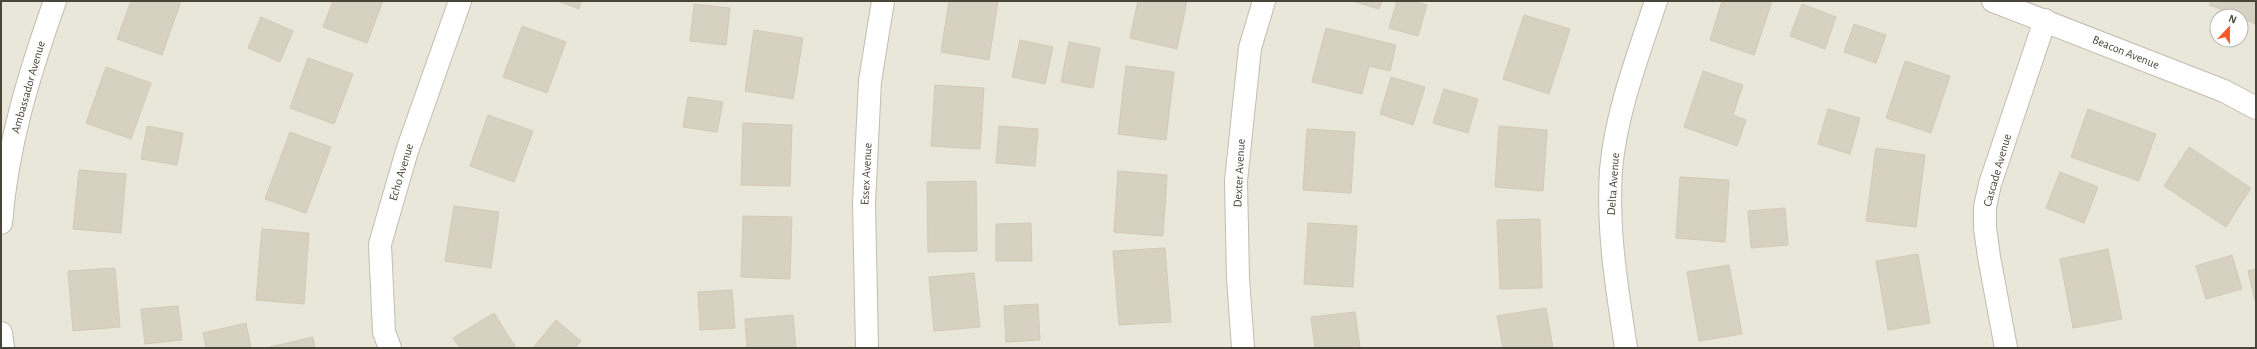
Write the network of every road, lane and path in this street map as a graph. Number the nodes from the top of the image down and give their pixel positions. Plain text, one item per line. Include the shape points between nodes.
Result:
1 (55, 1) edge
2 (460, 1) edge
3 (883, 1) edge
4 (1264, 1) edge
5 (1656, 1) edge
6 (1993, 1) edge
7 (2045, 20) junction
8 (2256, 108) edge
9 (1, 223) edge
10 (1, 333) edge
11 (2, 348) edge
12 (390, 348) edge
13 (867, 348) edge
14 (1243, 348) edge
15 (1626, 348) edge
16 (2006, 348) edge

1 - 9 street, Ambassador Avenue via 32,63 21,103 10,152
2 - 12 street, Echo Avenue via 407,151 380,244 384,332
3 - 13 street, Essex Avenue via 870,81 864,203
4 - 14 street, Dexter Avenue via 1250,48 1236,181 1238,278
5 - 15 street, Delta Avenue via 1620,117 1611,170 1610,230
6 - 7 street, Beacon Avenue
7 - 8 street, Beacon Avenue via 2224,91
7 - 16 street, Cascade Avenue via 1990,184 1985,207 1989,257
10 - 11 street

